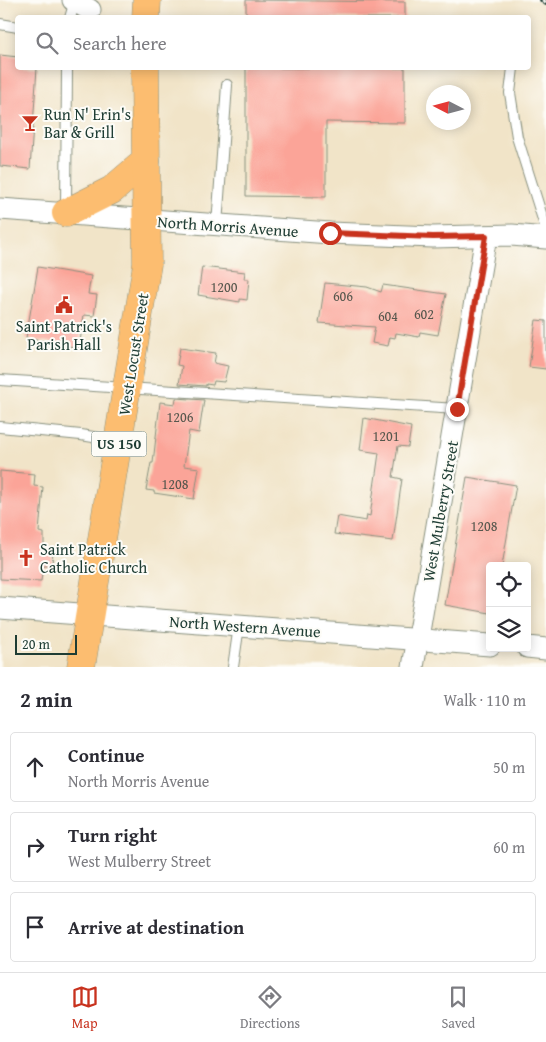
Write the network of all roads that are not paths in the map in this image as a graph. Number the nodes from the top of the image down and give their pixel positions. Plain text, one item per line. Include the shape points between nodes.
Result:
1 (147, 0) edge
2 (146, 15) edge
3 (0, 24) edge
4 (15, 26) edge
5 (67, 70) edge
6 (145, 70) edge
7 (513, 70) edge
8 (226, 85) dead end
9 (146, 161) junction
10 (0, 208) edge
11 (66, 213) junction
12 (148, 220) junction
13 (217, 225) junction
14 (546, 229) edge
15 (486, 236) junction
16 (546, 238) edge
17 (0, 380) edge
18 (128, 388) junction
19 (457, 409) junction
20 (0, 427) edge
21 (119, 441) junction
22 (0, 608) edge
23 (90, 614) junction
24 (239, 626) junction
25 (418, 639) junction
26 (486, 645) edge
27 (531, 648) edge
28 (546, 649) edge
29 (81, 667) edge
30 (233, 667) edge
31 (413, 667) edge

1 - 2 main road
3 - 4 lane
5 - 11 lane
6 - 9 main road, West Locust Street / US 150
7 - 14 lane via 510,93 517,137
8 - 13 lane
9 - 11 main road via 112,190
9 - 12 main road, West Locust Street / US 150
10 - 11 street, North Morris Avenue
11 - 12 street, North Morris Avenue
12 - 13 street, North Morris Avenue
12 - 18 main road, West Locust Street / US 150 via 148,264
13 - 15 street, North Morris Avenue via 330,233
15 - 16 street, North Morris Avenue
15 - 19 street, West Mulberry Street
17 - 18 lane
18 - 19 lane
18 - 21 main road, West Locust Street / US 150
19 - 25 street, West Mulberry Street
20 - 21 lane
21 - 23 main road, West Locust Street / US 150
22 - 23 street, North Western Avenue
23 - 24 street, North Western Avenue
23 - 29 main road, West Locust Street / US 150
24 - 25 street, North Western Avenue
24 - 30 lane
25 - 26 street, North Western Avenue
25 - 31 street, West Mulberry Street
27 - 28 street

